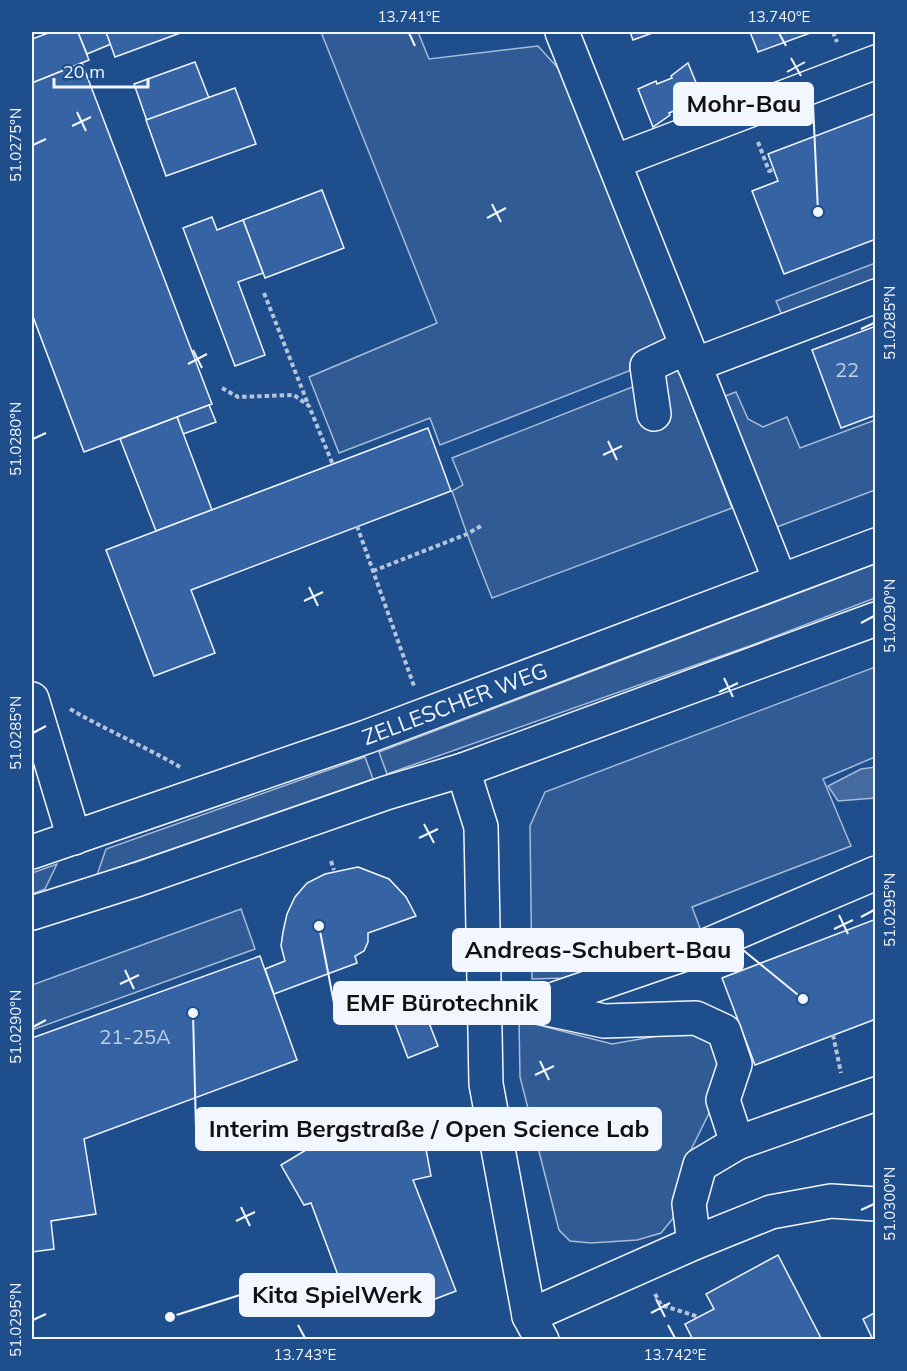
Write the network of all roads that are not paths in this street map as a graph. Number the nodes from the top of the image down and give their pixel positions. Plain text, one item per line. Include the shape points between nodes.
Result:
1 (562, 32) edge
2 (876, 62) edge
3 (614, 162) junction
4 (876, 296) edge
5 (691, 356) junction
6 (654, 414) dead end
7 (876, 545) edge
8 (780, 580) junction
9 (876, 619) edge
10 (32, 699) edge
11 (463, 770) junction
12 (74, 838) junction
13 (32, 852) edge
14 (876, 873) edge
15 (32, 913) edge
16 (486, 1006) junction
17 (534, 1006) junction
18 (876, 1094) edge
19 (737, 1143) junction
20 (876, 1204) edge
21 (701, 1240) junction
22 (536, 1328) edge

1 - 3 main road
2 - 3 main road
3 - 5 main road
4 - 5 main road
5 - 6 main road via 647,366
5 - 8 main road
7 - 8 main road, ZELLESCHER WEG
8 - 12 main road, ZELLESCHER WEG via 424,715
9 - 11 main road
10 - 12 main road
11 - 15 main road
11 - 16 main road via 482,827
12 - 13 main road, ZELLESCHER WEG
14 - 17 main road via 691,952
16 - 17 main road
16 - 22 main road via 486,1084
17 - 19 main road via 604,1021 696,1018 724,1031 735,1064 723,1100
18 - 19 main road
19 - 21 main road via 700,1166 689,1204
20 - 21 main road via 831,1202 771,1212
21 - 22 main road via 640,1267

